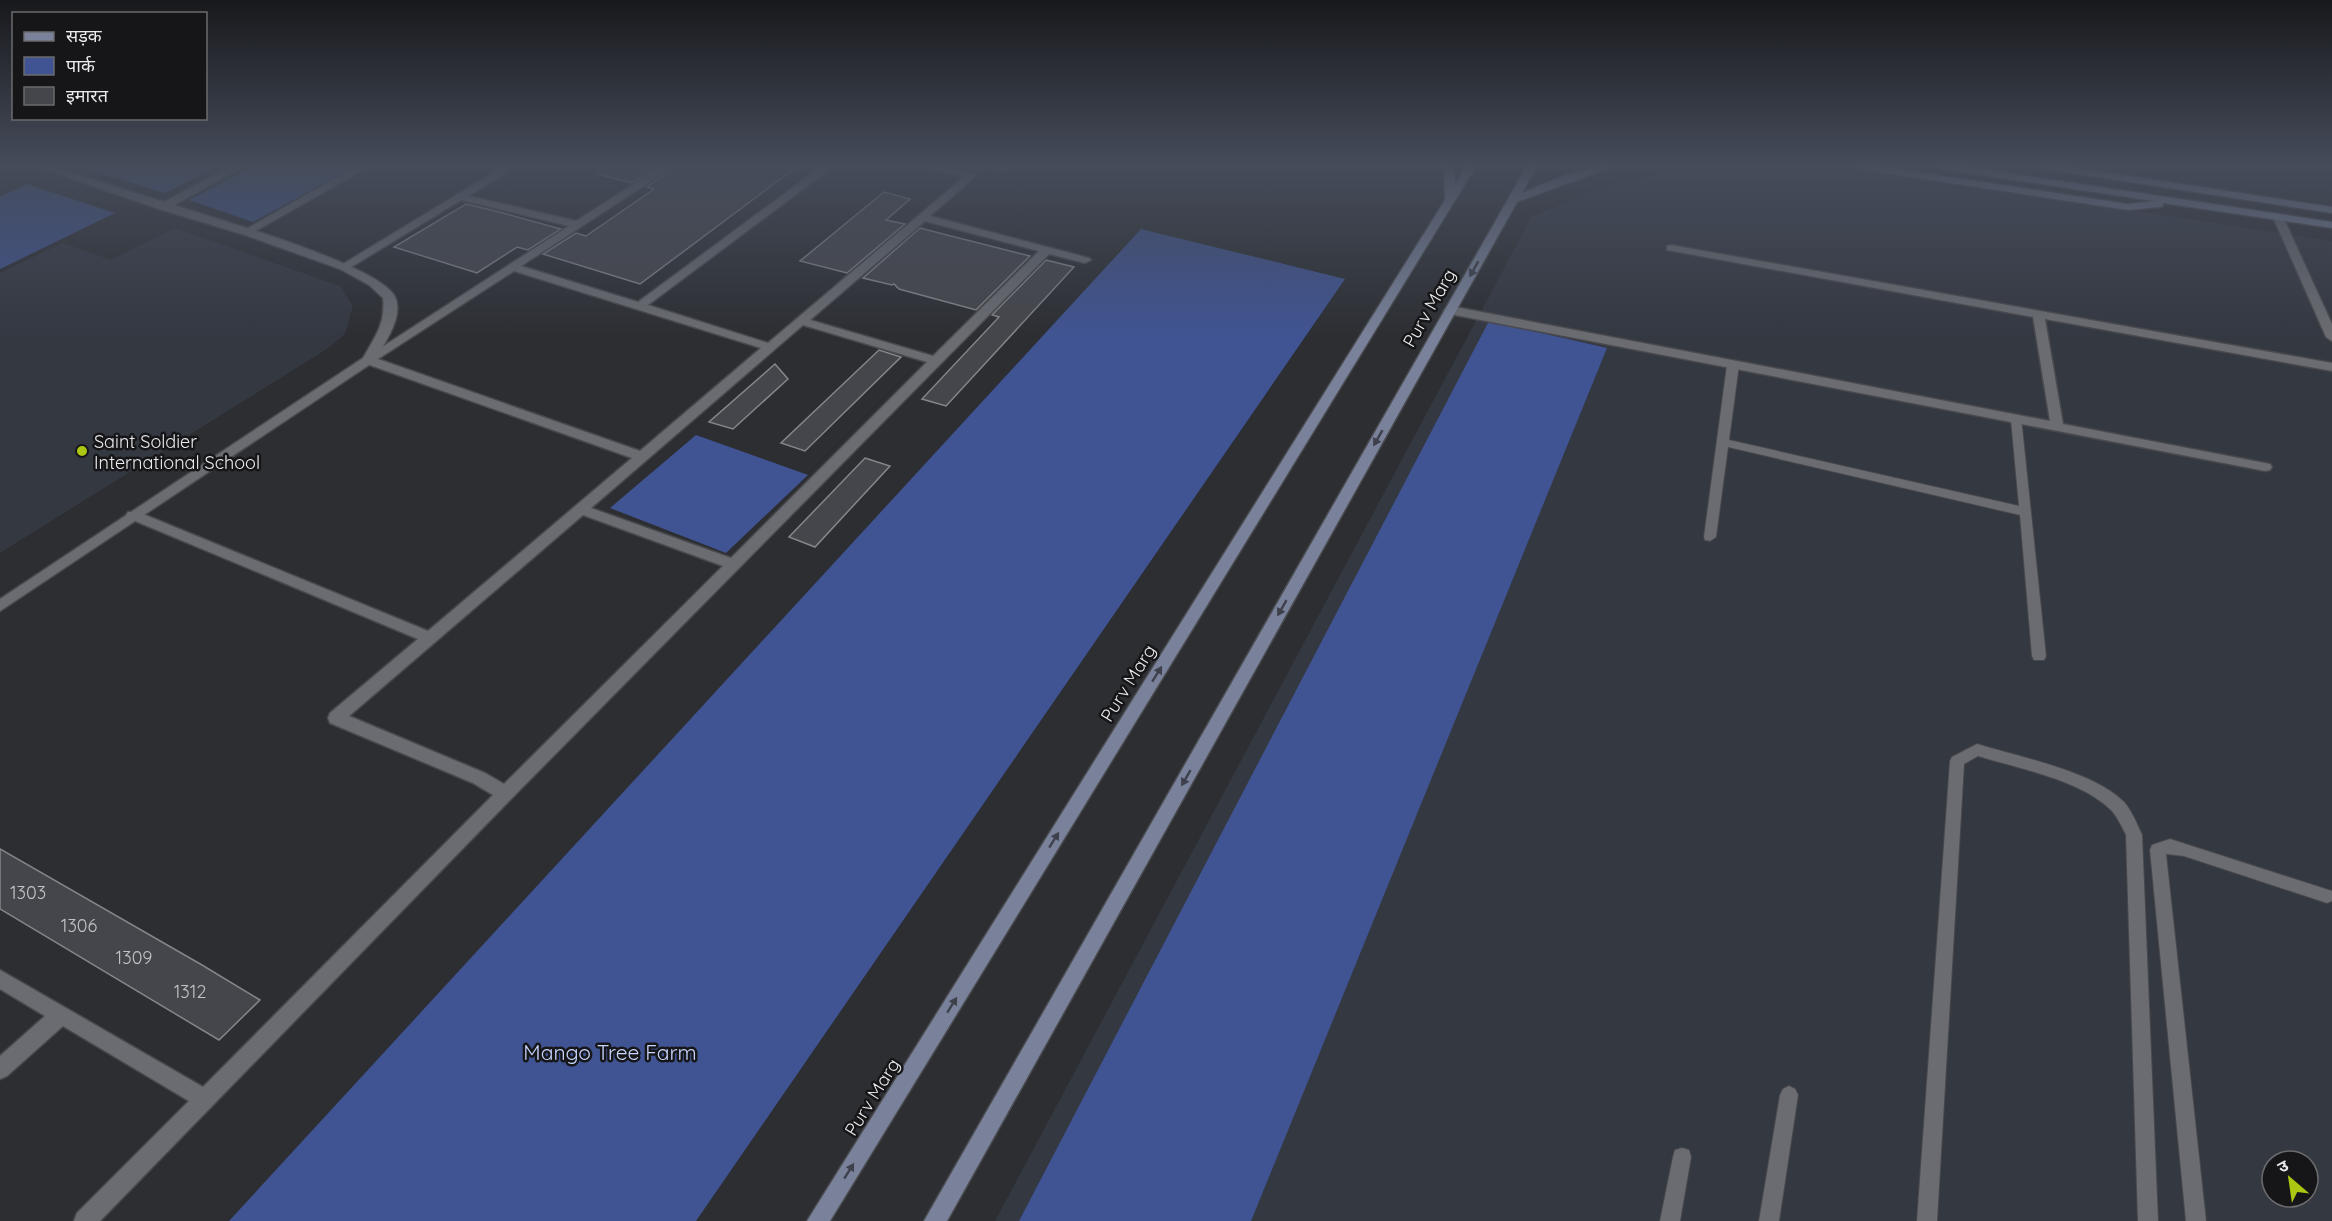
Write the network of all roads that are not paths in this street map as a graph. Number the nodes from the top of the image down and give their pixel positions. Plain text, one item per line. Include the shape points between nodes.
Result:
1 (216, 223) edge
2 (262, 223) edge
3 (417, 223) edge
4 (571, 223) edge
5 (583, 223) edge
6 (752, 223) edge
7 (915, 223) edge
8 (944, 223) edge
9 (1436, 223) edge
10 (1500, 223) edge
11 (2281, 223) edge
12 (580, 225) junction
13 (246, 232) junction
14 (1671, 248) dead end
15 (1046, 250) junction
16 (1085, 260) dead end
17 (344, 267) junction
18 (512, 267) junction
19 (640, 306) junction
20 (1450, 310) junction
21 (2038, 314) junction
22 (801, 321) junction
23 (2332, 337) edge
24 (770, 347) junction
25 (368, 360) junction
26 (936, 361) junction
27 (1733, 365) junction
28 (2332, 367) edge
29 (2017, 420) junction
30 (2057, 427) junction
31 (1722, 442) junction
32 (642, 457) junction
33 (2265, 467) dead end
34 (581, 509) junction
35 (2025, 512) junction
36 (133, 515) junction
37 (1710, 537) dead end
38 (733, 564) junction
39 (0, 606) edge
40 (430, 638) junction
41 (2038, 656) dead end
42 (505, 794) junction
43 (2326, 896) dead end
44 (0, 979) edge
45 (60, 1016) junction
46 (0, 1069) edge
47 (1789, 1095) dead end
48 (205, 1099) junction
49 (1682, 1157) dead end
50 (85, 1221) edge
51 (818, 1221) edge
52 (935, 1221) edge
53 (1670, 1221) edge
54 (1769, 1221) edge
55 (1927, 1221) edge
56 (2148, 1221) edge
57 (2196, 1221) edge

1 - 13 street
2 - 13 street
3 - 17 street
4 - 12 street
5 - 12 street
6 - 19 street
7 - 22 street
8 - 15 street
51 -> 9 main road, Purv Marg
10 -> 20 main road, Purv Marg
11 - 23 street
12 - 18 street
13 - 17 street
14 - 21 street
15 - 16 street
15 - 26 street
17 - 25 street via 389,297 391,313
18 - 19 street
18 - 25 street
19 - 24 street
20 - 27 street
20 -> 52 main road, Purv Marg
21 - 28 street
21 - 30 street
22 - 24 street
22 - 26 street
24 - 32 street
25 - 32 street
25 - 36 street
26 - 38 street
27 - 29 street
27 - 31 lane
29 - 30 street
29 - 35 lane
30 - 33 street
31 - 35 lane
31 - 37 lane
32 - 34 street
34 - 38 street
34 - 40 street
35 - 41 lane
36 - 39 street
36 - 40 street
38 - 42 street
40 - 42 street via 336,718 479,778
42 - 48 street
43 - 57 lane via 2184,849 2170,846 2158,850
44 - 45 street
45 - 46 street
45 - 48 street
47 - 54 lane
48 - 50 street
49 - 53 lane
55 - 56 lane via 1957,761 1977,750 2100,793 2118,807 2133,836

